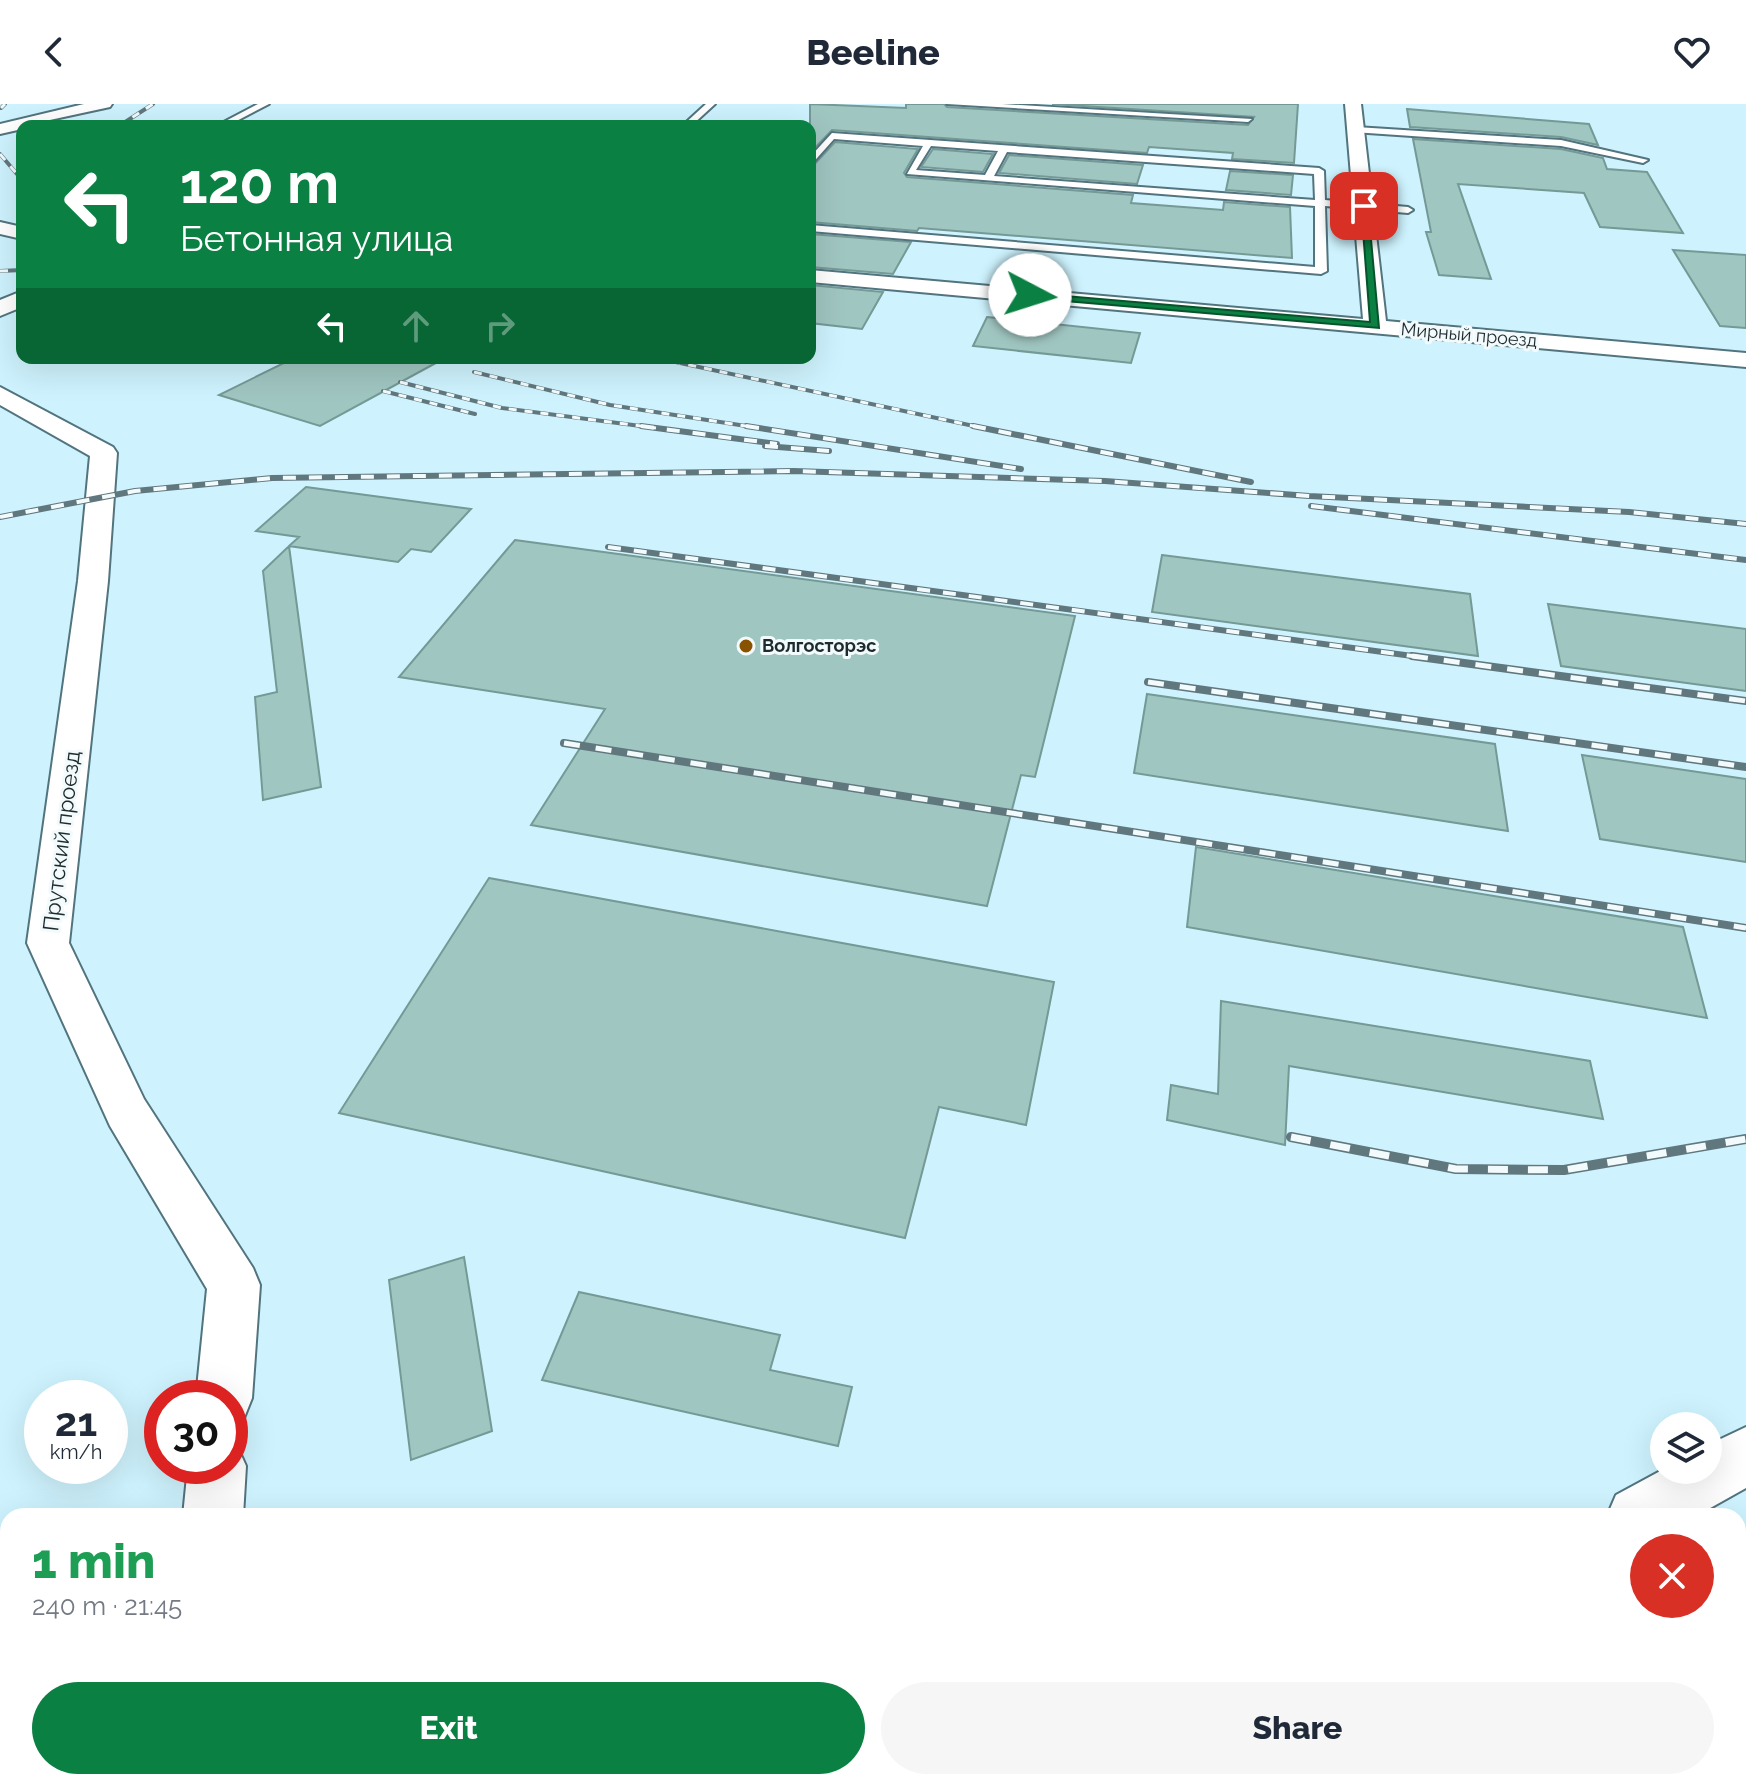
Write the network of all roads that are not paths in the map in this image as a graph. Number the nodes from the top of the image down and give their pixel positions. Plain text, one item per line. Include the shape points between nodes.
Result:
1 (104, 104) edge
2 (265, 104) edge
3 (711, 104) edge
4 (951, 104) edge
5 (1353, 104) edge
6 (1248, 119) dead end
7 (37, 120) edge
8 (232, 120) edge
9 (693, 120) edge
10 (1356, 130) junction
11 (929, 143) junction
12 (1004, 149) junction
13 (816, 156) edge
14 (1643, 160) dead end
15 (988, 178) junction
16 (1320, 203) junction
17 (1364, 206) junction
18 (1408, 210) dead end
19 (816, 229) edge
20 (816, 277) edge
21 (1375, 326) junction
22 (1746, 360) edge
23 (0, 395) edge
24 (226, 1380) edge
25 (1746, 1456) edge
26 (216, 1484) edge
27 (214, 1508) edge
28 (1652, 1508) edge

1 - 7 street
2 - 8 lane
3 - 9 lane
4 - 6 lane
5 - 10 street
10 - 14 lane via 1561,143
10 - 17 street
11 - 12 lane
11 - 13 lane via 832,136
11 - 15 lane via 910,172
12 - 15 lane
12 - 16 lane via 1319,171
15 - 16 lane
16 - 17 lane
16 - 19 lane via 1321,271
17 - 18 lane
17 - 21 street
20 - 21 street, Мирный проезд
21 - 22 street, Мирный проезд
23 - 24 street, Прутский проезд via 104,453 48,943 127,1112 234,1285
25 - 28 street
26 - 27 street

